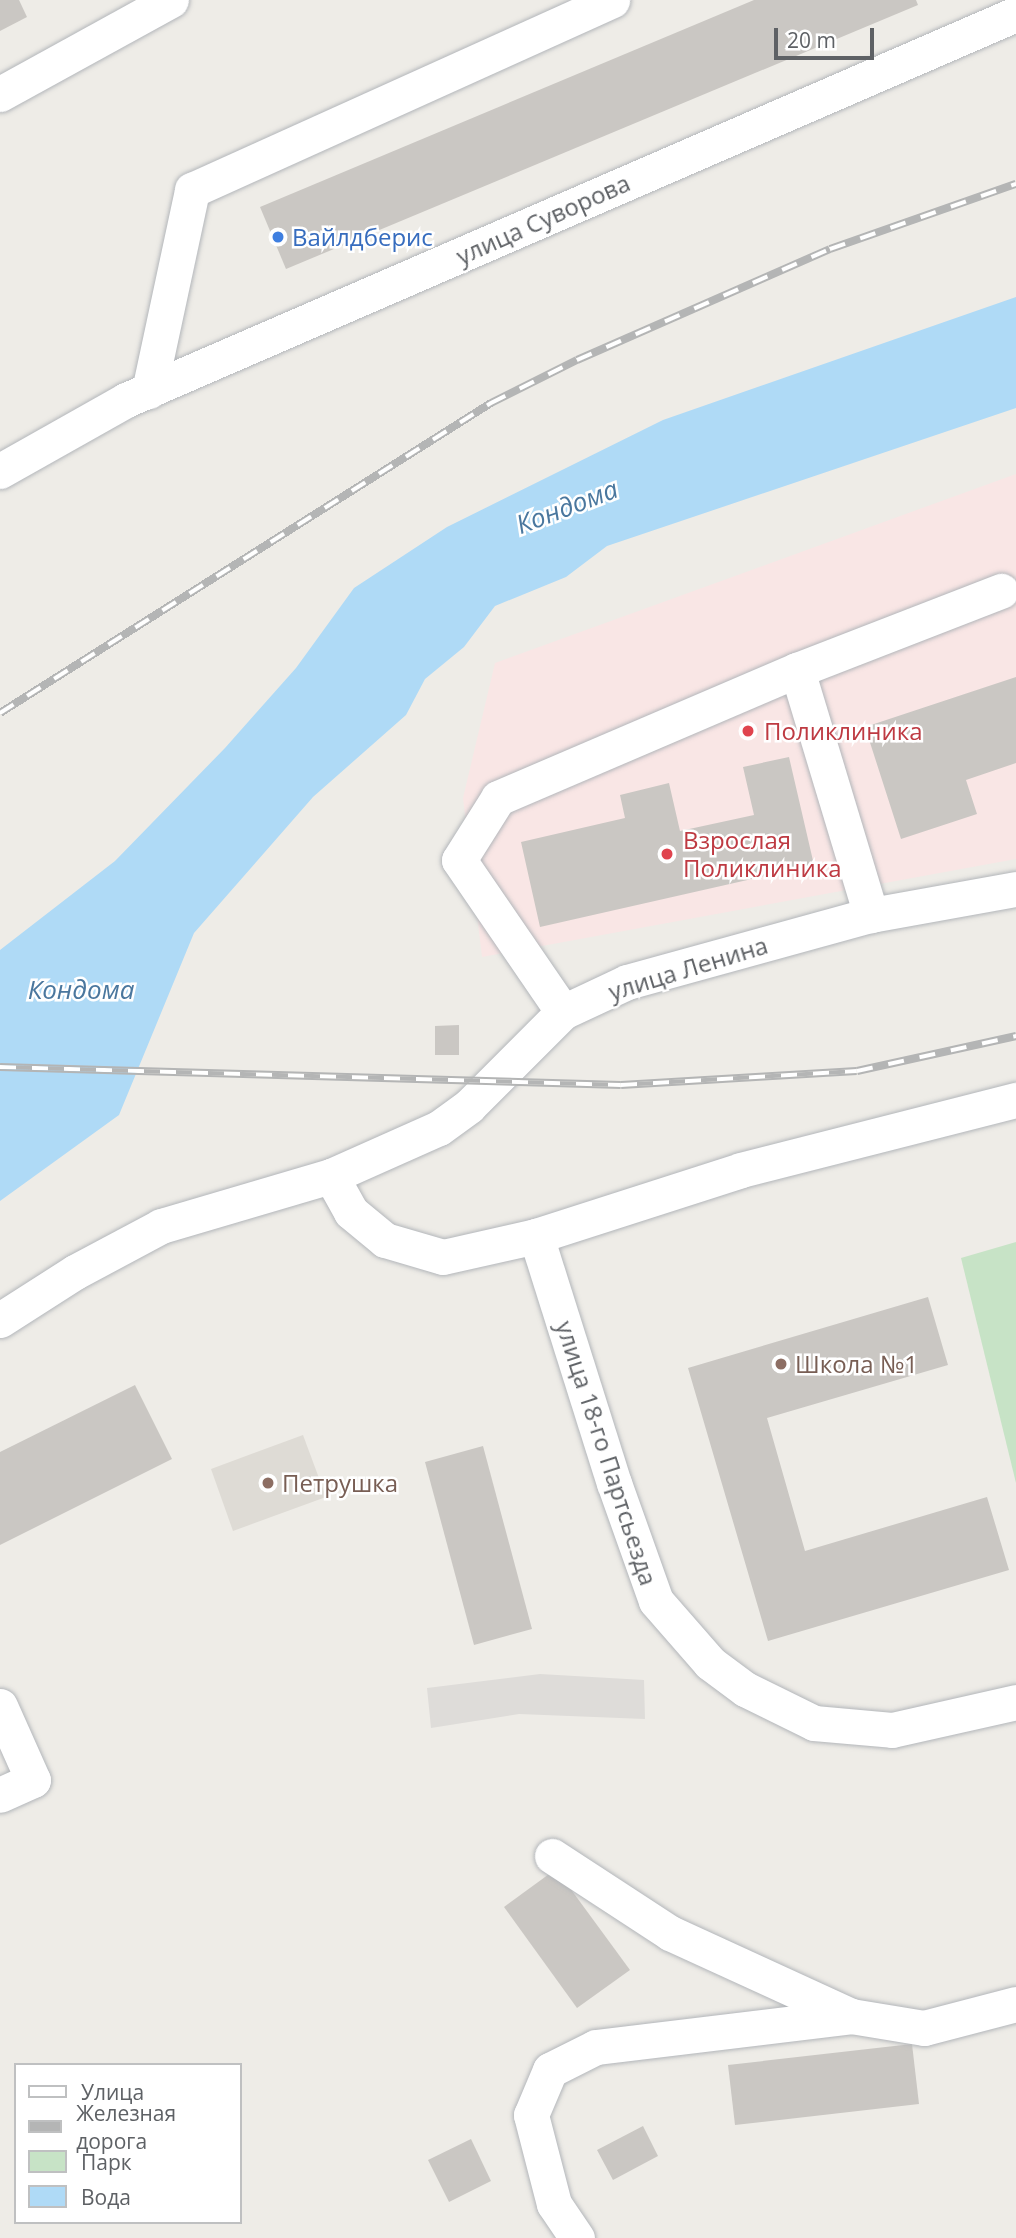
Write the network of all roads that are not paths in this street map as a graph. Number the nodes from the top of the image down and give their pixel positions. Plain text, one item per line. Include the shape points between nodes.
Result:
1 (171, 0) edge
2 (612, 0) edge
3 (1016, 14) edge
4 (0, 94) edge
5 (149, 391) junction
6 (0, 471) edge
7 (1001, 591) dead end
8 (797, 670) junction
9 (1016, 889) edge
10 (872, 915) junction
11 (563, 1012) junction
12 (1016, 1100) edge
13 (331, 1176) junction
14 (536, 1236) junction
15 (0, 1320) edge
16 (1016, 1702) edge
17 (0, 1706) edge
18 (0, 1795) edge
19 (552, 1856) dead end
20 (1016, 2004) edge
21 (851, 2016) junction
22 (577, 2238) edge

1 - 4 street
2 - 5 street via 192,190
3 - 5 street, улица Суворова
5 - 6 street, улица Суворова
7 - 8 street
8 - 10 street
8 - 11 street via 498,798 459,860
9 - 10 street, улица Ленина
10 - 11 street, улица Ленина via 627,982
11 - 13 street, улица Ленина via 469,1106 439,1128
12 - 14 street via 741,1170
13 - 14 street via 351,1212 385,1240 443,1257
13 - 15 street, улица Ленина via 161,1226 75,1272
14 - 16 street, улица 18-го Партсьезда via 656,1601 710,1663 745,1689 814,1723 892,1730
17 - 18 street via 33,1780
19 - 21 street via 670,1933
20 - 21 street via 924,2028
21 - 22 street via 596,2046 550,2070 531,2115 554,2204

